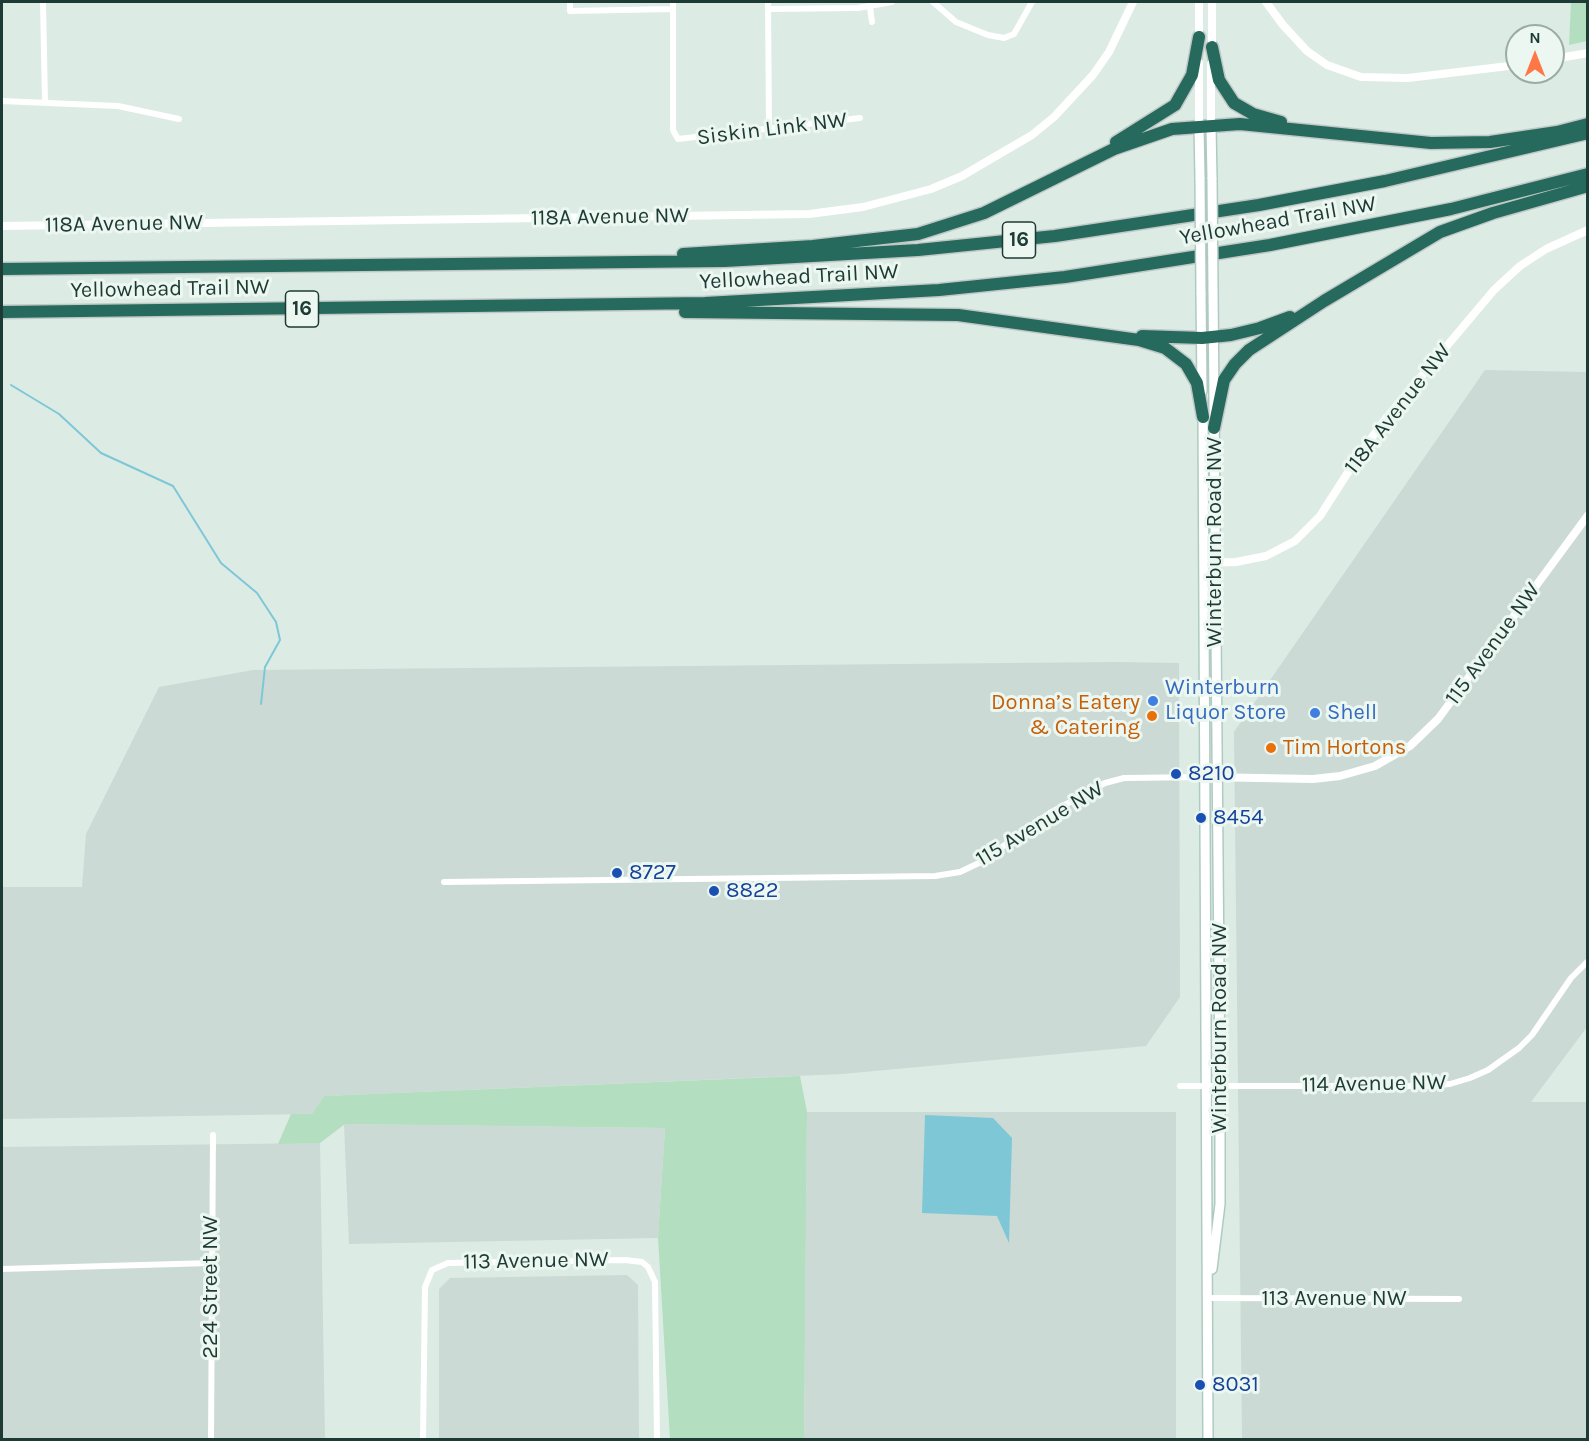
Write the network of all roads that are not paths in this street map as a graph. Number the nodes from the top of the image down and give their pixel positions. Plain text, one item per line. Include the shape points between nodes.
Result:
1 (43, 2) edge
2 (570, 2) edge
3 (673, 2) edge
4 (892, 2) edge
5 (933, 2) edge
6 (1032, 2) edge
7 (1133, 2) edge
8 (1199, 2) edge
9 (1212, 2) edge
10 (1266, 2) edge
11 (768, 5) edge
12 (870, 7) junction
13 (673, 9) junction
14 (872, 22) dead end
15 (1199, 37) junction
16 (1212, 47) junction
17 (1587, 53) edge
18 (1565, 57) edge
19 (1505, 66) edge
20 (2, 101) edge
21 (45, 103) junction
22 (860, 118) dead end
23 (179, 120) dead end
24 (1587, 124) edge
25 (1205, 126) junction
26 (769, 129) junction
27 (1314, 131) junction
28 (1587, 132) edge
29 (1077, 166) junction
30 (1587, 174) edge
31 (1587, 186) edge
32 (2, 226) edge
33 (1587, 230) edge
34 (538, 264) junction
35 (2, 269) edge
36 (1323, 301) junction
37 (603, 306) junction
38 (2, 312) edge
39 (1101, 334) junction
40 (1207, 338) junction
41 (1203, 417) junction
42 (1214, 428) junction
43 (1587, 515) edge
44 (1204, 563) junction
45 (1215, 563) junction
46 (1205, 777) junction
47 (1218, 777) junction
48 (444, 882) dead end
49 (1587, 961) edge
50 (1208, 1085) junction
51 (1180, 1086) dead end
52 (1220, 1086) junction
53 (213, 1135) dead end
54 (211, 1263) junction
55 (2, 1269) edge
56 (1208, 1298) junction
57 (1459, 1299) dead end
58 (211, 1440) edge
59 (423, 1440) edge
60 (657, 1440) edge
61 (1208, 1440) edge

1 - 21 street
2 - 13 street via 570,10
3 - 13 street, Siskin Link NW
4 - 12 street
5 - 6 street via 956,22 1004,38 1014,34
7 - 32 street, 118A Avenue NW via 1094,75 1032,135 952,180 863,207 809,214
8 - 15 street, Winterburn Road NW
9 - 16 street, Winterburn Road NW
10 - 19 street via 1307,51 1327,65 1362,77 1408,78
11 - 12 street
11 - 26 street
12 - 14 street
13 - 26 street, Siskin Link NW via 676,136 686,139
15 - 25 street, Winterburn Road NW
15 - 29 highway via 1192,75 1175,105
16 - 25 street, Winterburn Road NW
16 - 27 highway via 1219,80 1234,103 1253,114
17 - 18 street
20 - 21 street
21 - 23 street via 118,106
22 - 26 street, Siskin Link NW
24 - 27 highway via 1557,132 1431,143
25 - 27 highway via 1240,124
25 - 29 highway via 1172,129 1142,138
25 - 40 main road, Winterburn Road NW, bridge via 1200,180 1201,292
25 - 40 main road, Winterburn Road NW, bridge via 1212,179 1213,289
28 - 34 highway, Yellowhead Trail NW / 16 via 1466,163 1318,194 1055,236 790,259
29 - 34 highway via 984,213 918,234 813,246
30 - 37 highway, Yellowhead Trail NW / 16 via 1451,209 1329,234 1075,275 875,296
31 - 36 highway via 1440,232
33 - 45 street, 118A Avenue NW via 1546,249 1494,290 1374,434 1309,530 1266,556
34 - 35 highway, Yellowhead Trail NW / 16
36 - 40 highway via 1260,328
36 - 42 highway via 1249,350 1235,364 1224,380
37 - 38 highway, Yellowhead Trail NW / 16
37 - 39 highway via 680,312 948,315
39 - 40 highway
39 - 41 highway via 1155,344 1174,353 1195,377
40 - 41 main road, Winterburn Road NW
40 - 42 main road, Winterburn Road NW
41 - 44 main road, Winterburn Road NW
42 - 45 main road, Winterburn Road NW
43 - 47 street, 115 Avenue NW via 1438,719 1410,746 1375,766 1340,776
44 - 45 street, 118A Avenue NW
44 - 46 main road, Winterburn Road NW
45 - 47 main road, Winterburn Road NW
46 - 47 street, 115 Avenue NW
46 - 48 street, 115 Avenue NW via 1124,778 1105,783 1050,813 981,862 960,872 935,876
46 - 50 main road, Winterburn Road NW
47 - 52 main road, Winterburn Road NW
49 - 52 street, 114 Avenue NW via 1519,1048 1470,1078 1425,1086
50 - 51 street, 114 Avenue NW
50 - 52 street, 114 Avenue NW
50 - 56 main road, Winterburn Road NW
52 - 56 main road, Winterburn Road NW via 1220,1204
53 - 54 street, 224 Street NW
54 - 55 street
54 - 58 street, 224 Street NW
56 - 57 street, 113 Avenue NW
56 - 61 main road, Winterburn Road NW
59 - 60 street, 113 Avenue NW via 425,1287 432,1270 448,1263 625,1260 642,1262 652,1274 657,1294

